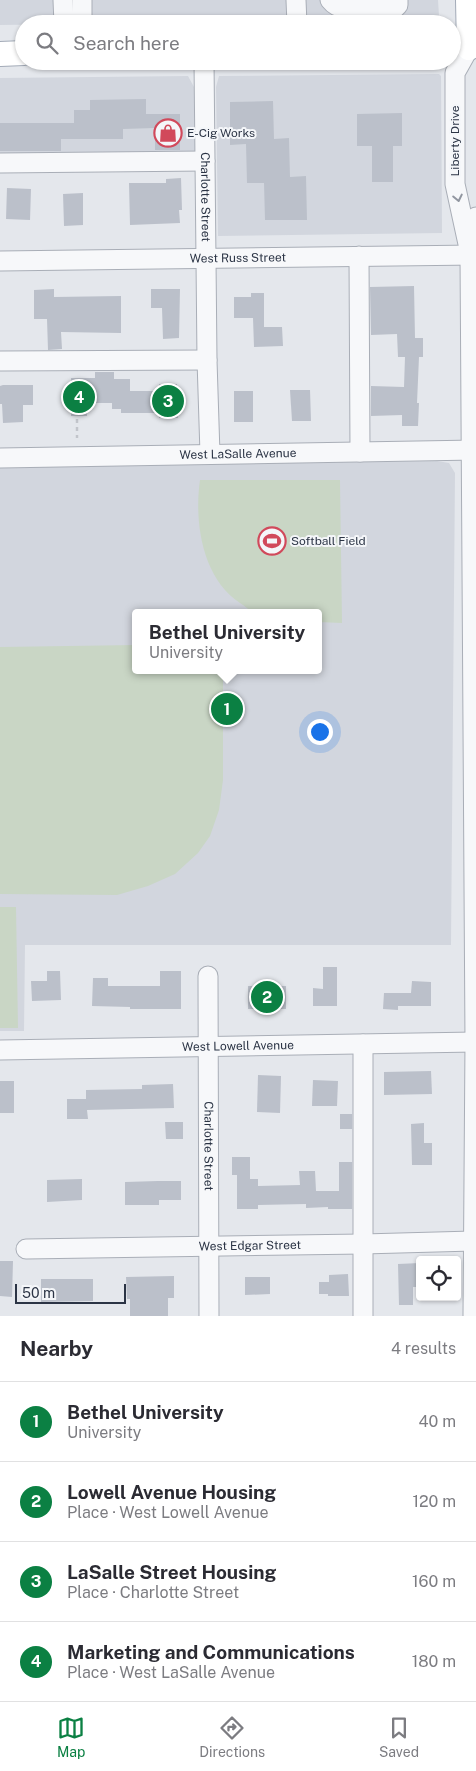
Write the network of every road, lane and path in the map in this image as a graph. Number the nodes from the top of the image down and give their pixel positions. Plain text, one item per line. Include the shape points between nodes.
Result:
1 (63, 0) edge
2 (82, 0) edge
3 (296, 0) edge
4 (330, 0) edge
5 (468, 0) edge
6 (398, 2) edge
7 (360, 3) edge
8 (64, 15) edge
9 (82, 15) edge
10 (297, 15) edge
11 (468, 52) edge
12 (0, 54) edge
13 (15, 54) edge
14 (461, 63) edge
15 (204, 70) edge
16 (457, 70) edge
17 (205, 161) junction
18 (0, 163) edge
19 (476, 217) edge
20 (473, 255) edge
21 (359, 256) junction
22 (206, 258) junction
23 (0, 261) edge
24 (207, 360) junction
25 (0, 361) edge
26 (77, 418) dead end
27 (77, 438) dead end
28 (473, 450) edge
29 (360, 452) junction
30 (210, 454) junction
31 (0, 458) edge
32 (474, 647) edge
33 (475, 847) edge
34 (208, 976) dead end
35 (475, 1042) junction
36 (363, 1044) junction
37 (208, 1046) junction
38 (0, 1050) edge
39 (473, 1241) junction
40 (363, 1244) junction
41 (209, 1246) junction
42 (26, 1248) dead end
43 (209, 1316) edge
44 (363, 1316) edge
45 (473, 1316) edge

1 - 8 street
2 - 9 street
3 - 10 street
4 - 7 street via 349,9
5 - 11 main road
6 - 7 street via 395,8 365,8
11 -> 14 street, Liberty Drive
12 - 13 main road
15 - 17 street, Charlotte Street
16 -> 20 street, Liberty Drive via 455,184
17 - 18 street
17 - 22 street, Charlotte Street
19 - 20 street, Liberty Drive
20 - 21 street, West Russ Street
20 - 28 street, Liberty Drive
21 - 22 street, West Russ Street
21 - 29 street
22 - 23 street, West Russ Street
22 - 24 street, Charlotte Street
24 - 25 street
24 - 30 street, Charlotte Street
26 - 27 path
28 - 29 street, West LaSalle Avenue
28 - 32 street, Liberty Drive
29 - 30 street, West LaSalle Avenue
30 - 31 street, West LaSalle Avenue
32 - 33 street, Liberty Drive
33 - 35 street, Liberty Drive
34 - 37 street, Charlotte Street
35 - 36 street, West Lowell Avenue
35 - 39 street, Liberty Drive
36 - 37 street, West Lowell Avenue
36 - 40 street
37 - 38 street, West Lowell Avenue
37 - 41 street, Charlotte Street
39 - 40 street, West Edgar Street
39 - 45 street, Liberty Drive
40 - 41 street, West Edgar Street
40 - 44 street
41 - 42 street, West Edgar Street
41 - 43 street, Charlotte Street

